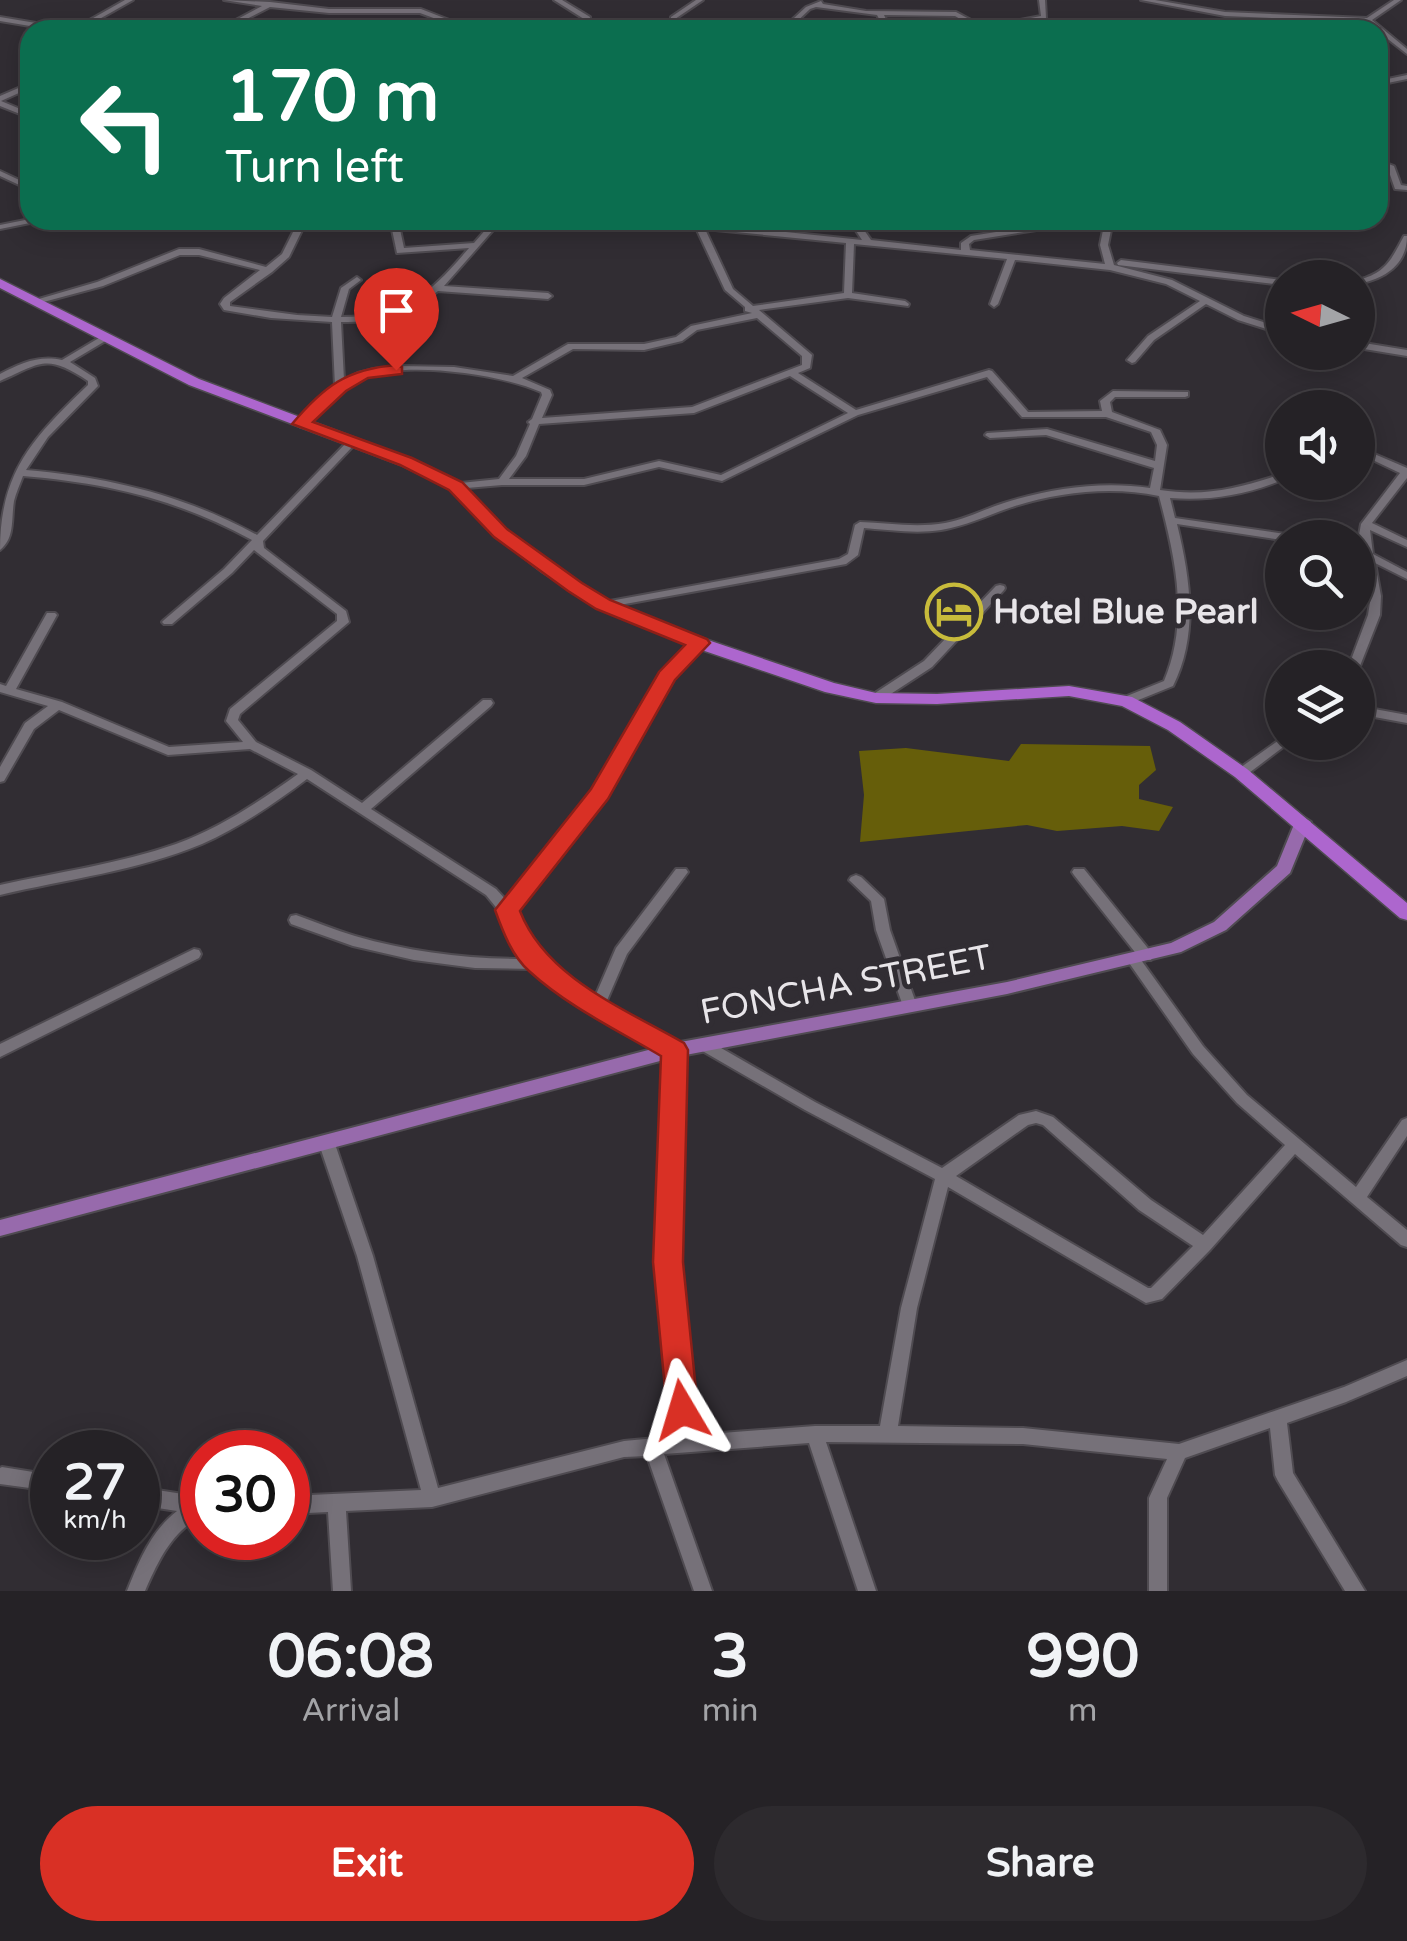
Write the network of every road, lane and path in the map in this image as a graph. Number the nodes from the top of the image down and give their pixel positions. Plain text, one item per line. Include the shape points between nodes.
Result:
1 (130, 0) edge
2 (228, 0) edge
3 (557, 0) edge
4 (700, 0) edge
5 (828, 0) edge
6 (1042, 0) edge
7 (1144, 0) edge
8 (1398, 0) edge
9 (273, 3) junction
10 (815, 5) junction
11 (430, 14) junction
12 (880, 14) junction
13 (799, 17) junction
14 (673, 18) dead end
15 (93, 20) edge
16 (240, 20) edge
17 (419, 20) edge
18 (446, 20) edge
19 (587, 20) edge
20 (796, 20) edge
21 (801, 20) edge
22 (883, 20) edge
23 (967, 20) edge
24 (1029, 20) edge
25 (1368, 20) joint
26 (1388, 167) edge
27 (1407, 188) edge
28 (298, 230) edge
29 (396, 230) edge
30 (489, 230) edge
31 (701, 230) edge
32 (749, 230) edge
33 (860, 230) edge
34 (998, 230) edge
35 (1025, 230) edge
36 (1107, 230) edge
37 (1000, 234) junction
38 (1407, 238) edge
39 (850, 240) junction
40 (868, 242) junction
41 (475, 245) junction
42 (966, 253) junction
43 (1012, 256) junction
44 (1109, 264) junction
45 (269, 270) junction
46 (1375, 277) edge
47 (357, 280) dead end
48 (1265, 281) edge
49 (3, 287) edge
50 (437, 288) junction
51 (848, 295) junction
52 (548, 296) dead end
53 (36, 301) junction
54 (1205, 301) junction
55 (905, 304) dead end
56 (994, 304) dead end
57 (752, 312) junction
58 (336, 319) junction
59 (1265, 324) edge
60 (104, 338) junction
61 (1375, 348) edge
62 (1407, 353) edge
63 (1132, 360) dead end
64 (66, 361) junction
65 (793, 374) junction
66 (0, 378) edge
67 (514, 379) junction
68 (340, 387) junction
69 (1185, 394) dead end
70 (855, 413) junction
71 (1108, 414) junction
72 (534, 422) junction
73 (301, 424) junction
74 (990, 435) dead end
75 (351, 442) junction
76 (1375, 458) edge
77 (1159, 466) junction
78 (1407, 472) edge
79 (18, 478) junction
80 (0, 482) edge
81 (502, 482) junction
82 (1265, 484) edge
83 (456, 486) junction
84 (1159, 493) junction
85 (1170, 520) junction
86 (1369, 520) edge
87 (5, 523) edge
88 (1375, 528) edge
89 (1265, 534) edge
90 (257, 539) junction
91 (1407, 544) edge
92 (0, 548) edge
93 (1375, 559) edge
94 (1407, 576) edge
95 (1000, 588) dead end
96 (603, 605) junction
97 (50, 615) dead end
98 (168, 622) dead end
99 (699, 643) junction
100 (5, 688) edge
101 (876, 698) junction
102 (1126, 701) junction
103 (488, 703) dead end
104 (58, 706) junction
105 (1375, 713) edge
106 (1407, 719) edge
107 (252, 745) junction
108 (1265, 755) edge
109 (307, 773) junction
110 (1241, 773) junction
111 (0, 778) edge
112 (363, 809) junction
113 (1303, 822) junction
114 (681, 872) dead end
115 (1079, 872) dead end
116 (856, 880) dead end
117 (0, 890) edge
118 (1403, 905) edge
119 (508, 910) junction
120 (296, 920) dead end
121 (194, 954) dead end
122 (1140, 958) junction
123 (536, 964) junction
124 (598, 1006) junction
125 (910, 1006) junction
126 (704, 1046) junction
127 (674, 1050) junction
128 (0, 1052) edge
129 (1407, 1124) edge
130 (327, 1144) junction
131 (1294, 1144) junction
132 (943, 1176) junction
133 (1356, 1199) junction
134 (0, 1228) edge
135 (1407, 1240) edge
136 (1204, 1245) junction
137 (1407, 1368) edge
138 (1278, 1418) junction
139 (888, 1432) junction
140 (815, 1434) junction
141 (686, 1445) junction
142 (653, 1447) junction
143 (1180, 1452) junction
144 (2, 1476) edge
145 (30, 1480) edge
146 (432, 1498) junction
147 (310, 1505) edge
148 (337, 1506) junction
149 (180, 1520) edge
150 (136, 1591) edge
151 (342, 1591) edge
152 (703, 1591) edge
153 (867, 1591) edge
154 (1158, 1591) edge
155 (1356, 1591) edge

1 - 15 street
2 - 9 street
3 - 19 street
4 - 14 street
5 - 10 street
6 - 24 street via 1044,17
7 - 25 street via 1225,14
8 - 25 street
9 - 11 street
9 - 16 street
10 - 12 street
10 - 13 street
11 - 17 street
11 - 18 street
12 - 22 street
12 - 23 street via 956,14
13 - 20 street
13 - 21 street
26 - 27 street via 1398,186
28 - 45 street via 286,256
29 - 41 street via 400,251
30 - 41 street
31 - 57 street via 724,282
32 - 39 street
33 - 40 street
34 - 37 street
35 - 37 street
36 - 44 street
37 - 42 street via 971,238
38 - 46 street via 1394,265
39 - 40 street
39 - 51 street
40 - 42 street
41 - 50 street
42 - 43 street
43 - 44 street
43 - 56 street
44 - 48 street
44 - 54 street
45 - 53 street via 180,252
45 - 58 street via 227,308 293,320
47 - 58 street via 345,288
49 - 53 highway
50 - 52 street
50 - 58 street via 392,314
51 - 55 street
51 - 57 street
53 - 60 highway
54 - 59 street
54 - 63 street via 1151,338
57 - 65 street via 808,356 807,366
57 - 67 street via 644,348 571,346
58 - 68 street
60 - 64 street
60 - 73 highway
61 - 62 street
64 - 66 street via 43,360
64 - 79 street via 93,386 48,431
65 - 70 street
65 - 72 street via 694,410
67 - 68 street via 481,371 396,370 364,373
67 - 72 street via 545,390
68 - 73 street
69 - 71 street via 1113,394 1105,401
70 - 71 street via 988,373 1025,415
70 - 81 street via 722,478 660,464 584,482
71 - 77 street via 1154,430 1162,445
72 - 81 street
73 - 75 highway
74 - 77 street via 1046,432
75 - 83 highway
75 - 90 street
76 - 78 street
77 - 84 street
78 - 86 street
79 - 80 street
79 - 87 street
79 - 90 street via 80,476 132,486 230,522
81 - 83 street
82 - 84 street via 1214,497
83 - 96 highway via 500,533
84 - 85 street
84 - 96 street via 1045,497 942,526 860,525 852,555 842,562
85 - 89 street
85 - 102 street via 1179,565 1182,656 1170,682
87 - 92 street
88 - 91 street
90 - 98 street
90 - 107 street via 259,549 342,614 343,622 234,712 232,721
93 - 94 street
95 - 101 street via 928,664
96 - 99 highway
97 - 100 street
99 - 101 highway
99 - 119 street via 666,676 600,794
100 - 104 street
101 - 102 highway via 1069,691
102 - 110 highway
103 - 112 street
104 - 107 street via 168,751
104 - 111 street via 29,726
105 - 106 street
107 - 109 street
108 - 110 street
109 - 112 street
109 - 117 street via 258,809 184,846
110 - 113 highway
112 - 119 street via 491,892
113 - 118 highway
113 - 122 main road, FONCHA STREET via 1284,869 1246,904 1199,939
114 - 124 street via 621,952
115 - 122 street
116 - 125 street via 877,899
119 - 123 street
120 - 123 street via 426,956
121 - 128 street
122 - 125 main road, FONCHA STREET
122 - 131 street via 1218,1073
123 - 124 street
124 - 127 street
125 - 126 main road, FONCHA STREET
126 - 127 main road, FONCHA STREET
126 - 132 street
127 - 130 main road, FONCHA STREET
127 - 141 street via 668,1262
129 - 133 street
130 - 134 main road, FONCHA STREET
130 - 146 street
131 - 133 street
131 - 136 street
132 - 136 street via 1146,1296 1156,1294
132 - 136 street via 1024,1118 1036,1117
132 - 139 street via 909,1308
133 - 135 street
137 - 138 street
138 - 143 street
138 - 155 street via 1284,1476
139 - 140 street
139 - 143 street via 1023,1436
140 - 141 street
140 - 153 street
141 - 142 street
142 - 146 street
142 - 152 street
143 - 154 street via 1158,1498
144 - 145 street
146 - 148 street
147 - 148 street
148 - 151 street
149 - 150 street via 152,1554

